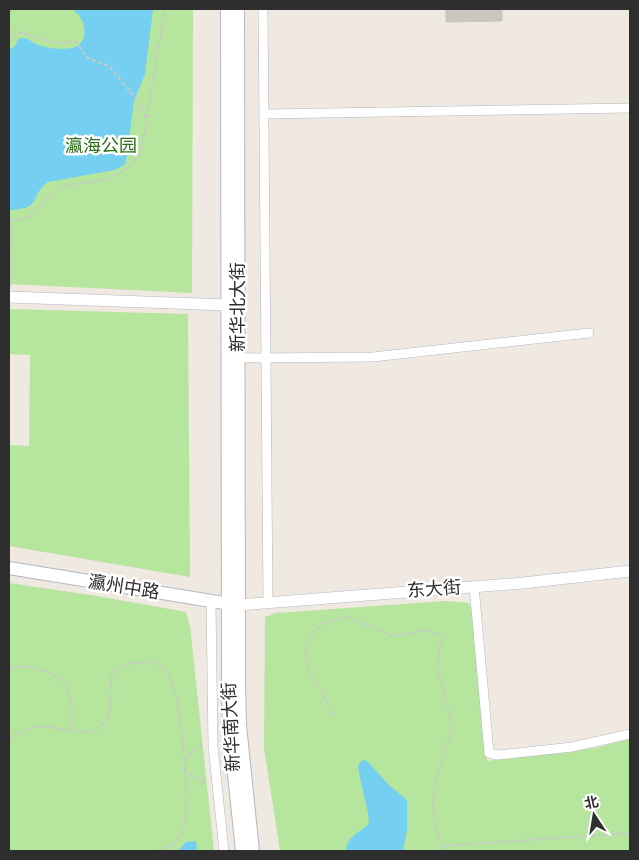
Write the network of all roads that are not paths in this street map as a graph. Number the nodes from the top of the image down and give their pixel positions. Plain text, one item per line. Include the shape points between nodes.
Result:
1 (227, 9) edge
2 (238, 9) edge
3 (263, 9) edge
4 (630, 108) edge
5 (264, 114) junction
6 (9, 297) edge
7 (227, 306) junction
8 (589, 333) dead end
9 (238, 358) junction
10 (266, 358) junction
11 (9, 568) edge
12 (630, 571) edge
13 (474, 586) junction
14 (211, 601) junction
15 (268, 602) junction
16 (233, 604) junction
17 (630, 734) edge
18 (224, 851) edge
19 (242, 851) edge
20 (253, 851) edge

1 - 7 main road, 新华北大街
2 - 9 main road, 新华北大街
3 - 5 street
4 - 5 street
5 - 10 street
6 - 7 street
7 - 16 main road, 新华北大街
8 - 10 street via 373,357
9 - 10 street
9 - 16 main road, 新华北大街
10 - 15 street
11 - 14 main road, 瀛州中路
12 - 13 street, 东大街
13 - 15 street, 东大街
13 - 17 street via 489,753 498,755 572,747
14 - 16 main road, 瀛州中路
14 - 18 street via 212,738
15 - 16 street, 东大街
16 - 19 main road, 新华南大街 via 229,726
16 - 20 main road, 新华南大街 via 240,726

